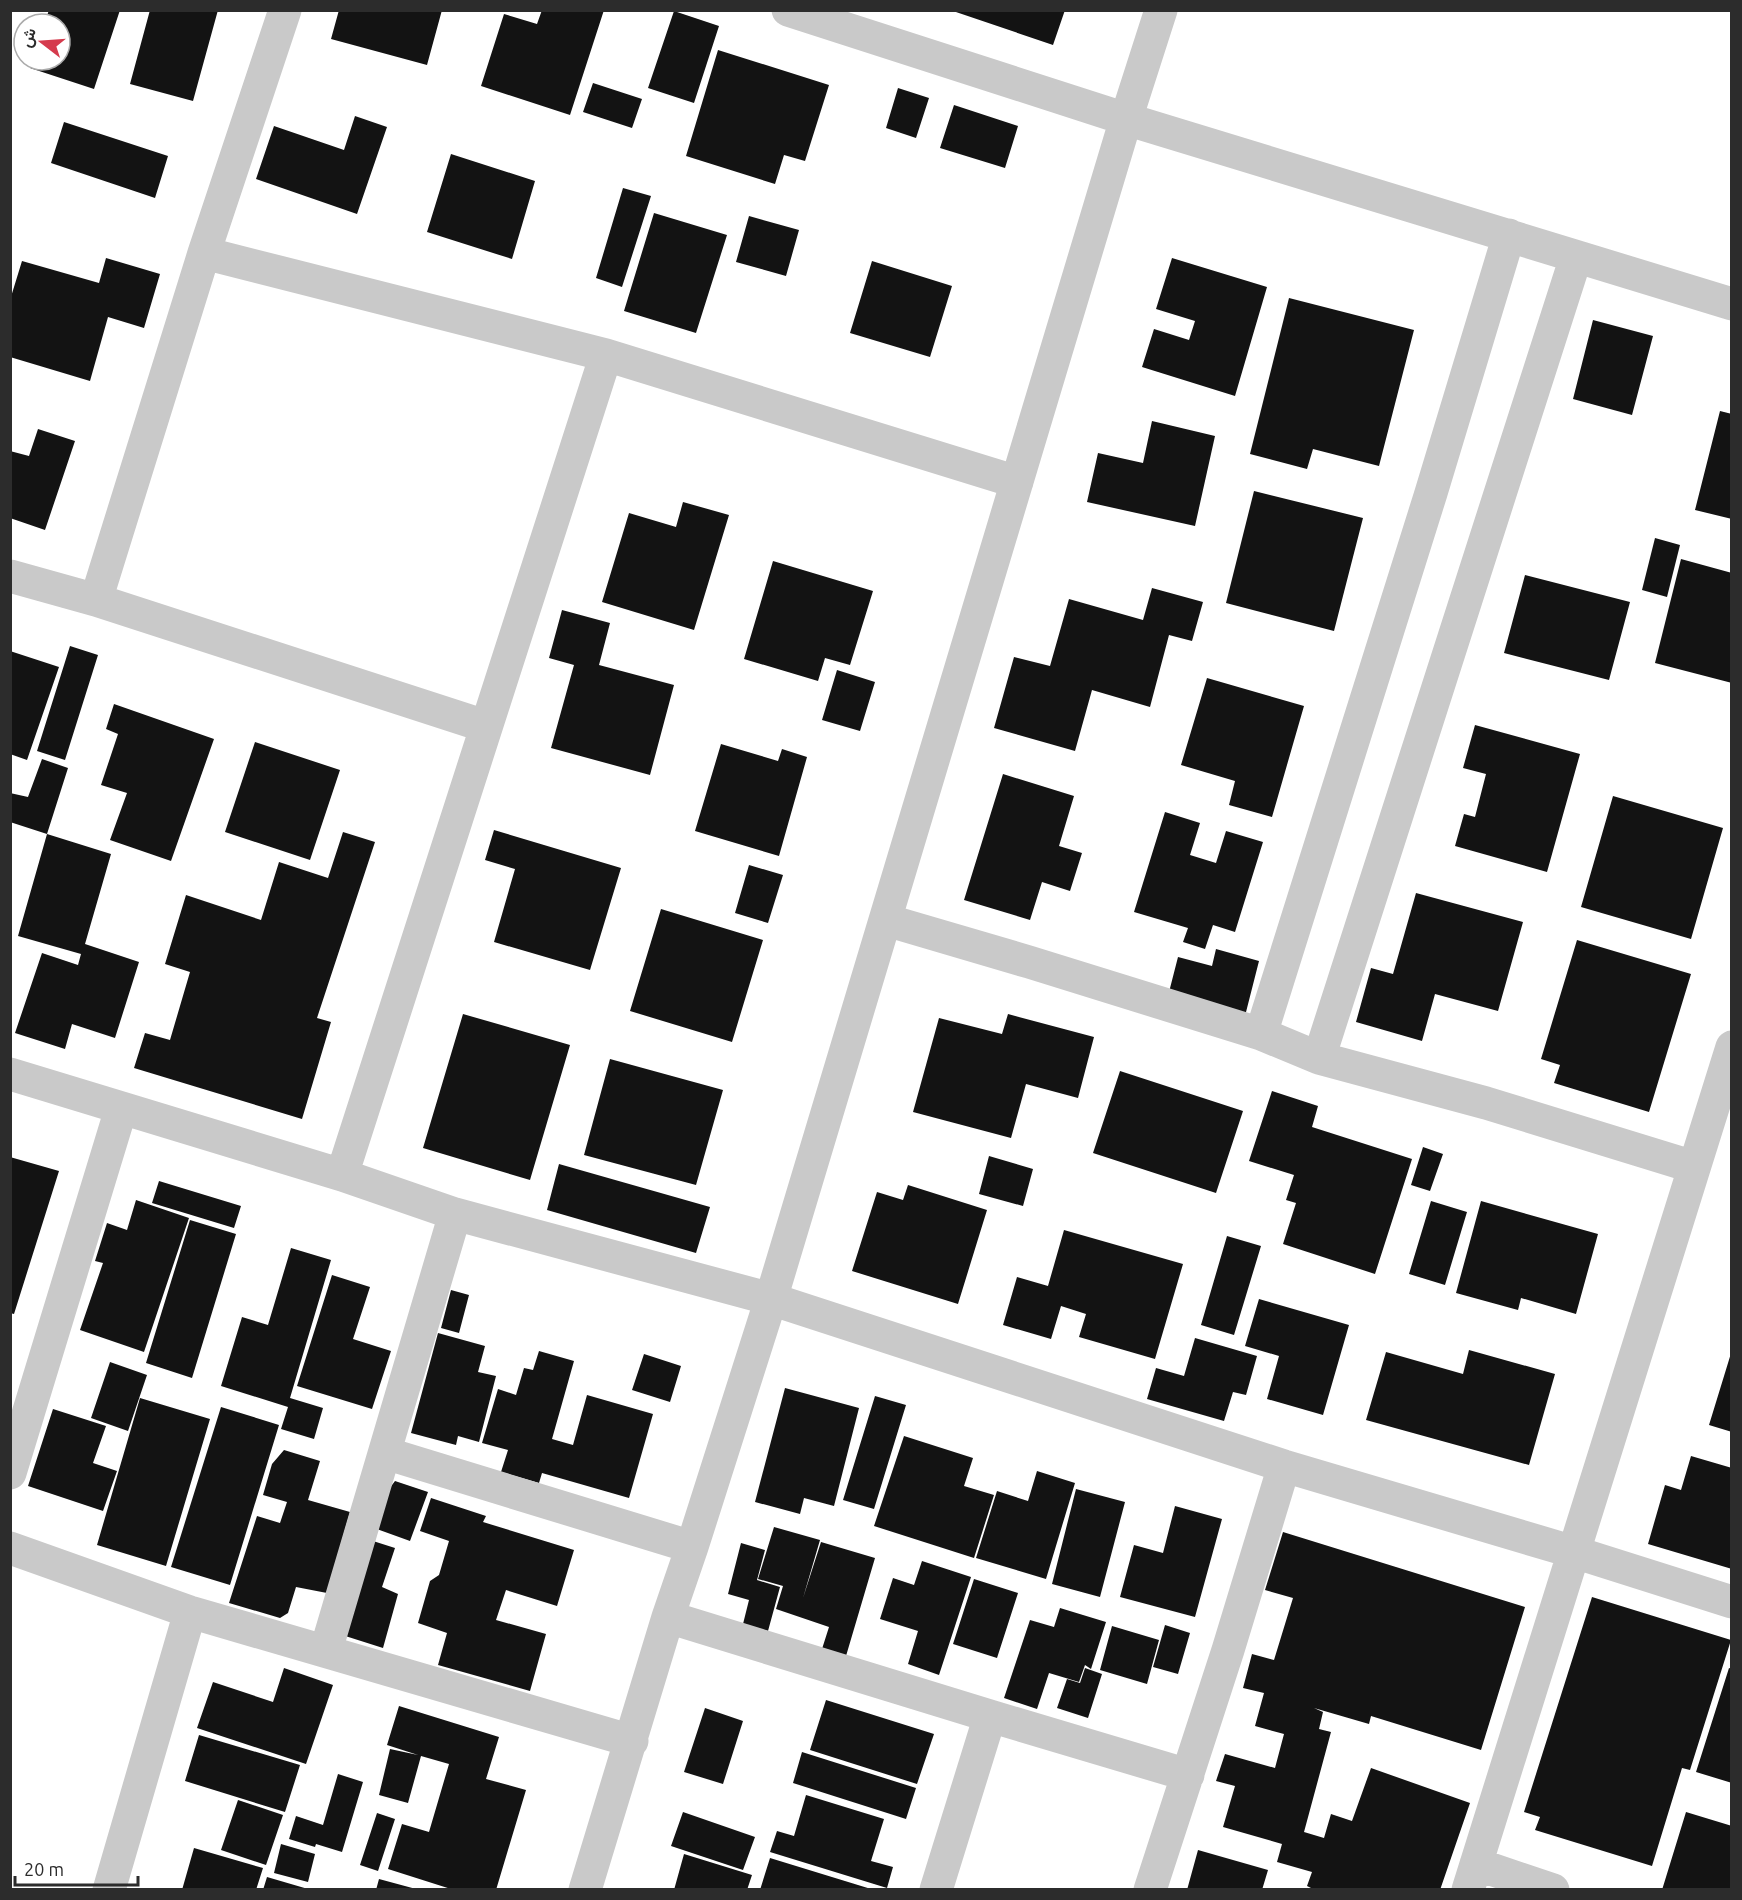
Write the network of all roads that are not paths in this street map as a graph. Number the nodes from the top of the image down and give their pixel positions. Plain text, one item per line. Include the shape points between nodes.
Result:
1 (285, 10) edge
2 (788, 10) edge
3 (1161, 10) edge
4 (1126, 119) junction
5 (1509, 235) junction
6 (204, 253) junction
7 (1576, 257) junction
8 (1731, 304) edge
9 (606, 355) junction
10 (1017, 482) junction
11 (10, 576) edge
12 (96, 600) junction
13 (485, 726) junction
14 (886, 921) junction
15 (1260, 1034) junction
16 (1731, 1047) edge
17 (1319, 1058) junction
18 (10, 1074) edge
19 (121, 1109) junction
20 (1694, 1167) junction
21 (342, 1175) junction
22 (455, 1214) junction
23 (771, 1299) junction
24 (385, 1453) junction
25 (1284, 1466) junction
26 (10, 1473) edge
27 (692, 1547) junction
28 (10, 1548) edge
29 (1574, 1552) junction
30 (1731, 1602) edge
31 (190, 1612) junction
32 (668, 1617) junction
33 (326, 1650) junction
34 (990, 1716) junction
35 (632, 1741) junction
36 (1188, 1775) junction
37 (1472, 1877) edge
38 (109, 1890) edge
39 (585, 1890) edge
40 (936, 1890) edge
41 (1150, 1890) edge
42 (1553, 1890) edge

1 - 6 street
2 - 4 street
3 - 4 street
4 - 5 street
4 - 10 street
5 - 7 street
5 - 15 street
6 - 9 street
6 - 12 street
7 - 8 street
7 - 17 street
9 - 10 street
9 - 13 street
10 - 14 street
11 - 12 street
12 - 13 street
13 - 21 street
14 - 15 street
14 - 23 street
15 - 17 street
16 - 20 street
17 - 20 street via 1486,1103
18 - 19 street
19 - 21 street
19 - 26 street
20 - 29 street
21 - 22 street
22 - 23 street
22 - 24 street
23 - 25 street
23 - 27 street
24 - 27 street
24 - 33 street
25 - 29 street
25 - 36 street
27 - 32 street
28 - 31 street
29 - 30 street
29 - 37 street
31 - 33 street
31 - 38 street
32 - 34 street
32 - 35 street
33 - 35 street
34 - 36 street
34 - 40 street
35 - 39 street
36 - 41 street
37 - 42 street

